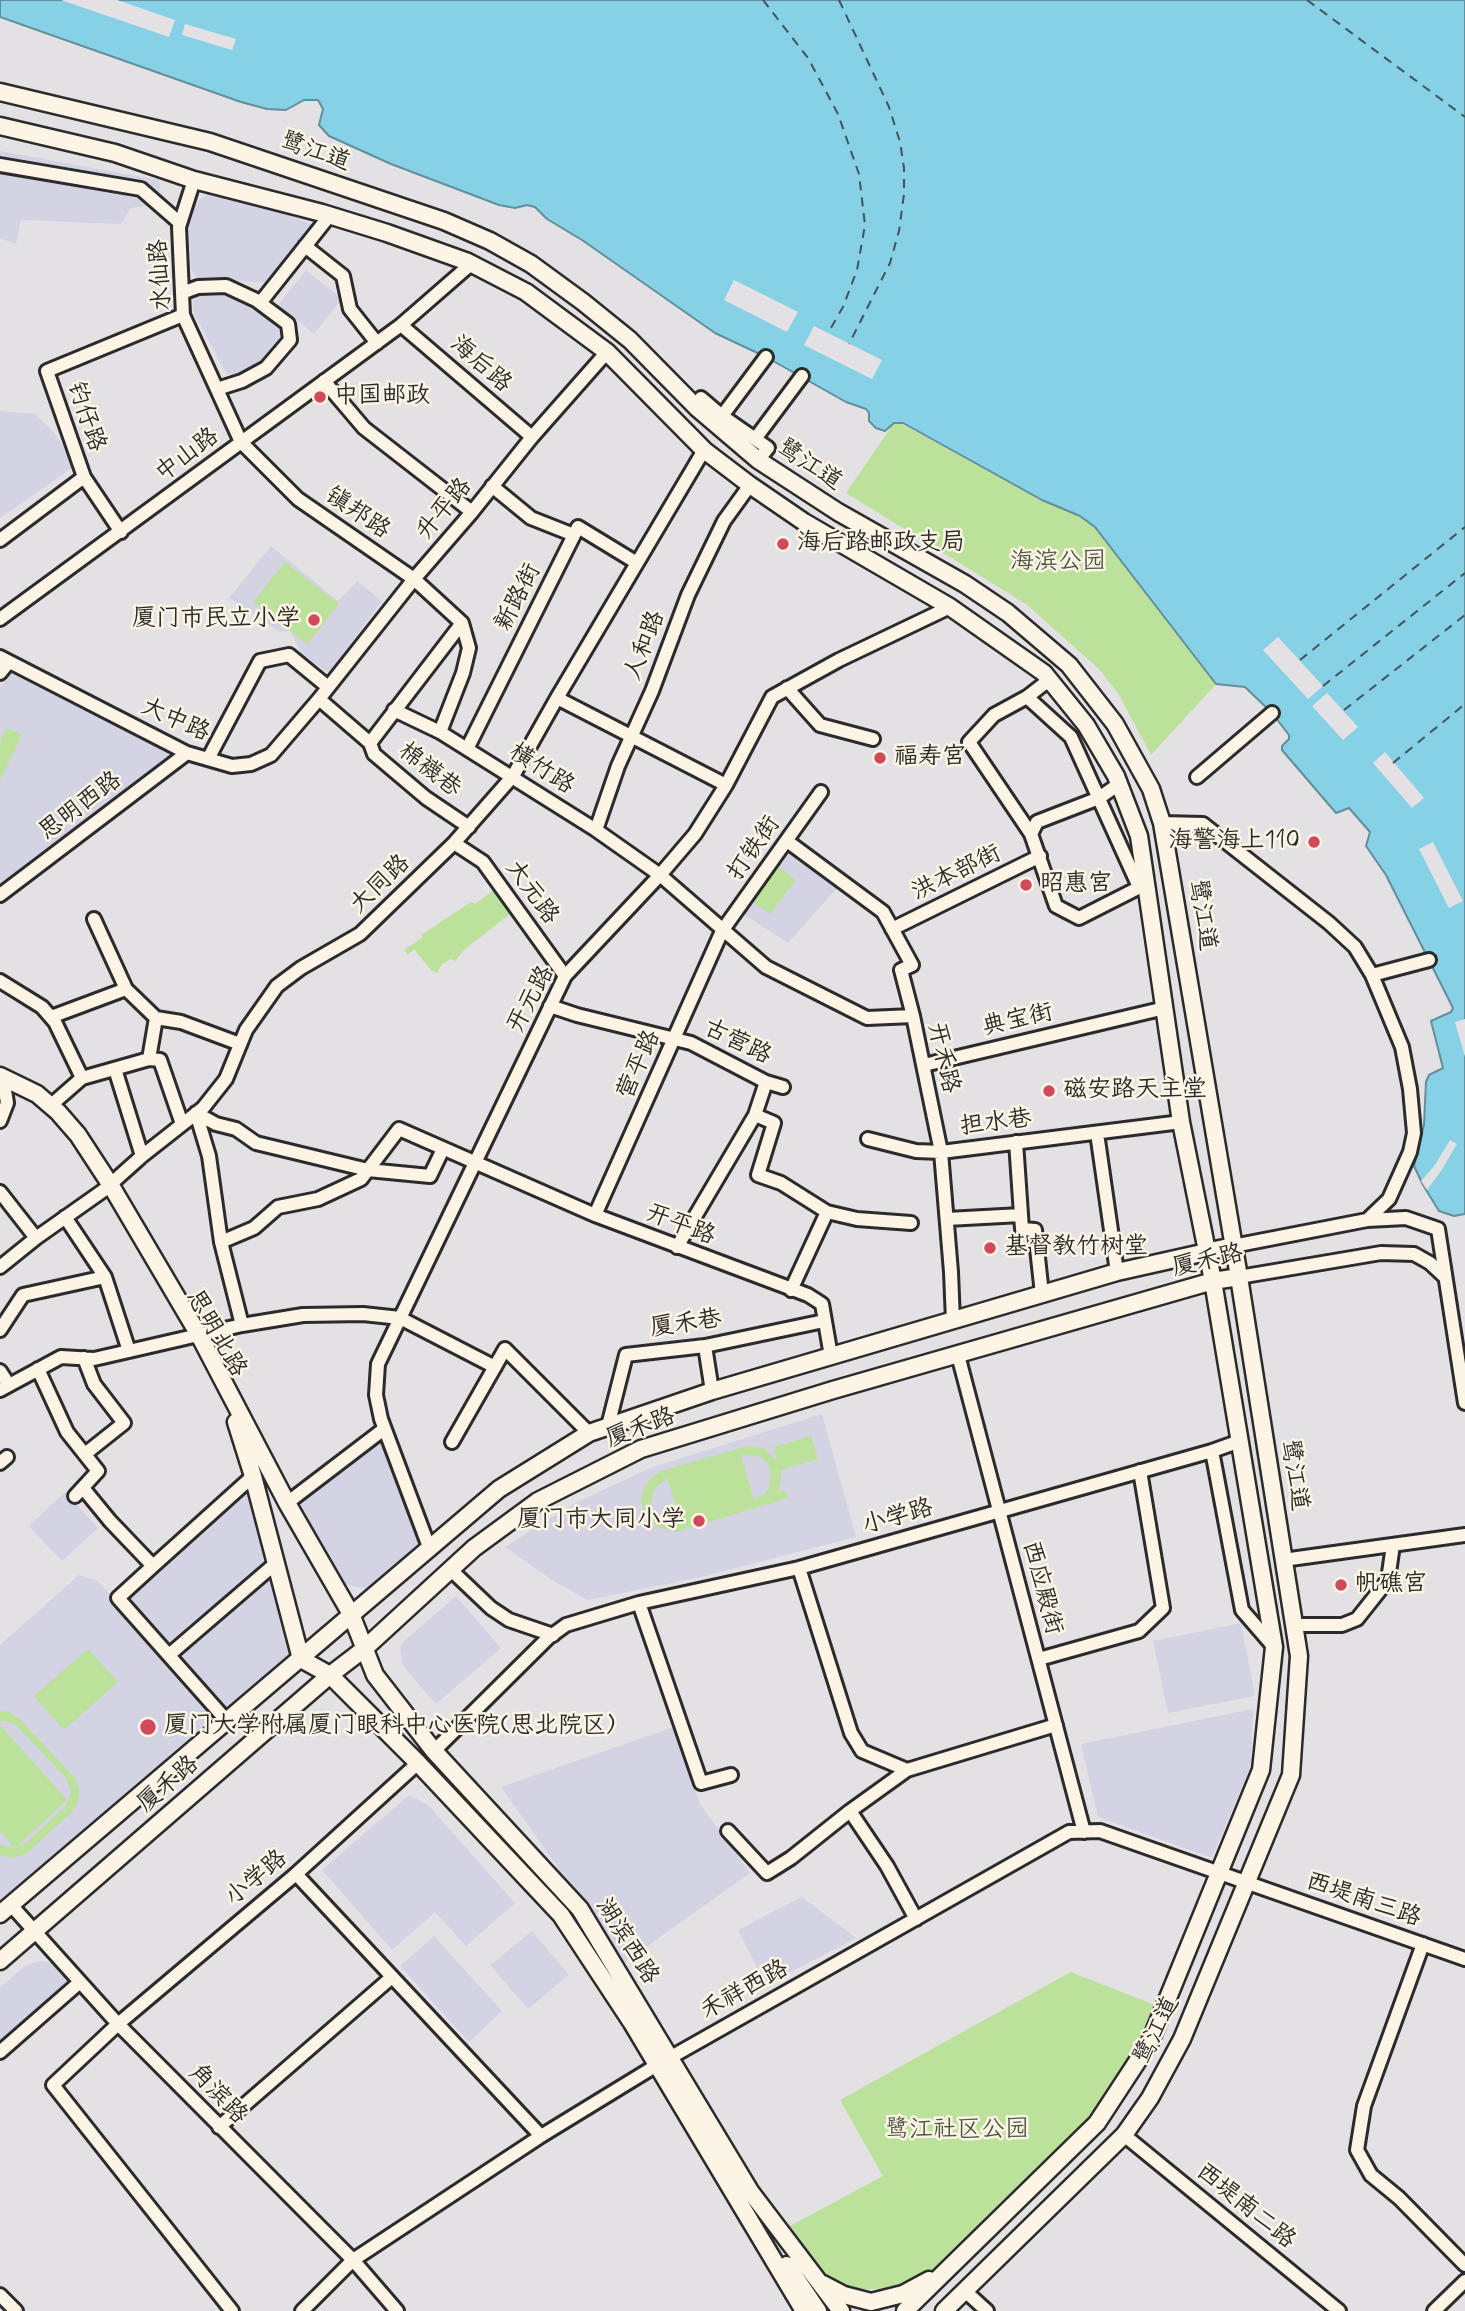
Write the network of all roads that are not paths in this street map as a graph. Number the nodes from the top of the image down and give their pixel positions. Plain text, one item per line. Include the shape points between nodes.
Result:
1 (0, 92) edge
2 (0, 126) edge
3 (0, 165) edge
4 (194, 180) junction
5 (330, 215) junction
6 (180, 223) junction
7 (305, 246) junction
8 (471, 264) junction
9 (182, 293) junction
10 (260, 303) junction
11 (183, 315) junction
12 (401, 324) junction
13 (377, 343) junction
14 (607, 352) junction
15 (766, 357) dead end
16 (802, 376) dead end
17 (324, 381) junction
18 (217, 389) junction
19 (697, 408) junction
20 (722, 416) junction
21 (532, 437) junction
22 (755, 439) junction
23 (241, 442) junction
24 (704, 450) junction
25 (758, 460) junction
26 (84, 477) junction
27 (750, 485) junction
28 (492, 486) junction
29 (472, 512) junction
30 (121, 532) junction
31 (575, 535) junction
32 (0, 540) edge
33 (637, 563) junction
34 (414, 579) junction
35 (950, 607) junction
36 (0, 620) edge
37 (462, 623) junction
38 (5, 660) edge
39 (0, 673) edge
40 (1049, 680) junction
41 (328, 687) junction
42 (787, 688) junction
43 (1027, 697) junction
44 (556, 698) junction
45 (319, 699) junction
46 (394, 710) junction
47 (1272, 713) dead end
48 (440, 732) junction
49 (632, 734) junction
50 (873, 739) dead end
51 (370, 743) junction
52 (467, 749) junction
53 (187, 753) junction
54 (208, 759) junction
55 (513, 776) junction
56 (1197, 777) dead end
57 (1119, 784) junction
58 (726, 785) junction
59 (821, 792) dead end
60 (1099, 798) junction
61 (1162, 823) junction
62 (469, 827) junction
63 (596, 830) junction
64 (1031, 834) junction
65 (787, 841) junction
66 (454, 844) junction
67 (1040, 856) junction
68 (660, 875) junction
69 (1143, 886) junction
70 (0, 895) edge
71 (94, 919) dead end
72 (892, 929) junction
73 (722, 931) junction
74 (1429, 960) dead end
75 (1372, 975) junction
76 (565, 976) junction
77 (0, 981) edge
78 (126, 989) junction
79 (550, 1006) junction
80 (1165, 1008) junction
81 (913, 1016) junction
82 (51, 1017) junction
83 (156, 1018) junction
84 (675, 1039) junction
85 (240, 1044) junction
86 (149, 1059) junction
87 (924, 1065) junction
88 (115, 1069) junction
89 (82, 1078) junction
90 (1, 1081) edge
91 (766, 1082) junction
92 (783, 1087) dead end
93 (50, 1105) junction
94 (196, 1113) junction
95 (755, 1115) junction
96 (0, 1121) edge
97 (1181, 1122) junction
98 (182, 1125) junction
99 (1097, 1133) junction
100 (868, 1139) dead end
101 (1016, 1142) junction
102 (443, 1149) junction
103 (941, 1152) junction
104 (142, 1156) junction
105 (474, 1163) junction
106 (368, 1170) junction
107 (107, 1187) junction
108 (0, 1192) edge
109 (827, 1212) junction
110 (595, 1215) junction
111 (1021, 1215) junction
112 (65, 1217) junction
113 (947, 1219) junction
114 (1367, 1220) junction
115 (911, 1223) dead end
116 (36, 1238) junction
117 (221, 1242) junction
118 (1233, 1246) junction
119 (677, 1247) junction
120 (1206, 1253) junction
121 (0, 1268) edge
122 (1117, 1272) junction
123 (105, 1277) junction
124 (1239, 1277) junction
125 (1445, 1277) junction
126 (1213, 1281) junction
127 (791, 1290) junction
128 (1042, 1294) junction
129 (400, 1318) junction
130 (824, 1321) junction
131 (953, 1321) junction
132 (242, 1325) junction
133 (0, 1330) edge
134 (195, 1336) junction
135 (705, 1346) junction
136 (129, 1351) junction
137 (958, 1355) junction
138 (831, 1356) junction
139 (84, 1358) junction
140 (495, 1367) junction
141 (38, 1369) junction
142 (0, 1371) edge
143 (4, 1388) edge
144 (712, 1391) junction
145 (1465, 1403) edge
146 (608, 1426) junction
147 (384, 1429) junction
148 (589, 1433) junction
149 (1240, 1441) junction
150 (452, 1442) dead end
151 (1212, 1451) junction
152 (85, 1454) junction
153 (1140, 1471) junction
154 (253, 1476) junction
155 (287, 1503) junction
156 (999, 1511) junction
157 (301, 1526) junction
158 (267, 1530) junction
159 (1465, 1535) edge
160 (1394, 1545) junction
161 (429, 1547) junction
162 (1283, 1560) junction
163 (276, 1563) junction
164 (153, 1566) junction
165 (799, 1568) junction
166 (451, 1570) junction
167 (639, 1603) junction
168 (351, 1614) junction
169 (1294, 1625) junction
170 (553, 1635) junction
171 (1274, 1647) junction
172 (364, 1649) junction
173 (169, 1655) junction
174 (301, 1659) junction
175 (1039, 1659) junction
176 (330, 1675) junction
177 (227, 1721) junction
178 (1056, 1725) junction
179 (434, 1751) junction
180 (418, 1763) junction
181 (907, 1770) junction
182 (731, 1775) dead end
183 (850, 1811) junction
184 (729, 1831) dead end
185 (1084, 1832) junction
186 (1220, 1873) junction
187 (296, 1874) junction
188 (1247, 1882) junction
189 (5, 1910) edge
190 (916, 1919) junction
191 (35, 1930) junction
192 (1423, 1944) junction
193 (1465, 1959) edge
194 (0, 1961) edge
195 (392, 1976) junction
196 (80, 1982) junction
197 (118, 2024) junction
198 (0, 2052) edge
199 (663, 2061) junction
200 (219, 2127) junction
201 (1124, 2135) junction
202 (541, 2136) junction
203 (759, 2236) junction
204 (353, 2260) junction
205 (1465, 2265) edge
206 (943, 2272) junction
207 (1465, 2281) edge
208 (821, 2283) junction
209 (965, 2291) junction
210 (0, 2295) edge
211 (16, 2311) edge
212 (232, 2311) edge
213 (302, 2311) edge
214 (397, 2311) edge
215 (802, 2311) edge
216 (818, 2311) edge
217 (841, 2311) edge
218 (905, 2311) edge
219 (944, 2311) edge
220 (987, 2311) edge
221 (1339, 2311) edge
222 (1434, 2311) edge

1 - 19 main road, 鹭江道 via 210,142 444,221 490,241 531,264 602,317
2 - 4 main road, 鹭江道 via 115,153
3 - 6 street via 141,189
4 - 5 main road, 鹭江道
4 - 6 street, 水仙路
5 - 7 street
5 - 8 main road, 鹭江道
6 - 9 street, 水仙路
7 - 10 street
7 - 13 street via 343,276 350,309
8 - 12 street, 中山路
8 - 14 main road, 鹭江道 via 526,292
9 - 10 street via 226,286
9 - 11 street, 水仙路
10 - 18 street via 288,324 290,340 266,368
11 - 18 street, 水仙路
11 - 26 street, 钓仔路 via 47,371
12 - 13 street, 中山路
12 - 21 street, 海后路
13 - 17 street, 中山路
14 - 21 street, 升平路
14 - 24 main road, 鹭江道
15 - 20 street
16 - 22 street
17 - 23 street, 中山路
17 - 29 street via 364,428
18 - 23 street, 水仙路
19 - 20 street via 701,398
19 - 25 main road, 鹭江道
20 - 22 street
21 - 28 street, 升平路
22 - 25 street via 768,448
23 - 30 street, 中山路
23 - 34 street, 镇邦路 via 298,499
24 - 27 main road, 鹭江道
24 - 33 street, 大同路
25 - 61 main road, 鹭江道 via 965,584 1008,613 1069,665 1115,724 1151,789
26 - 30 street
26 - 32 street, 钓仔路
27 - 35 main road, 鹭江道
27 - 49 street, 人和路 via 724,521 688,595
28 - 29 street, 升平路
28 - 31 street via 531,518
29 - 34 street, 升平路
30 - 36 street, 中山路
31 - 33 street via 578,527
31 - 52 street, 新路街
33 - 44 street, 大同路
34 - 37 street, 镇邦路
34 - 41 street, 升平路
35 - 40 main road, 鹭江道
35 - 42 street, 开元路
37 - 46 street
37 - 48 street via 469,648
38 - 39 street
38 - 53 street, 大中路
40 - 43 street
40 - 57 main road, 鹭江道 via 1086,725
41 - 45 street, 升平路
41 - 54 street via 289,655 260,661
42 - 50 street via 820,725
42 - 58 street, 开元路 via 772,697
43 - 60 street via 1071,737
43 - 64 street via 994,715 969,742
44 - 49 street
44 - 55 street, 大同路
45 - 51 street, 棉襪巷
45 - 54 street, 大中路 via 271,755 232,766
46 - 48 street, 横竹路
46 - 51 street
47 - 56 street
48 - 52 street, 横竹路
49 - 58 street
49 - 63 street, 人和路
51 - 62 street, 棉襪巷 via 374,754
52 - 55 street, 横竹路
53 - 54 street, 大中路
53 - 70 street, 思明西路
55 - 62 street, 大同路
55 - 63 street, 横竹路
57 - 60 street
57 - 69 main road, 鹭江道 via 1139,836
58 - 68 street, 开元路 via 695,834
59 - 65 street, 打铁街
60 - 64 street via 1037,822
60 - 69 street
61 - 75 street via 1203,824 1329,923 1354,947
61 - 118 main road, 鹭江道
62 - 66 street, 大同路
63 - 68 street, 横竹路
64 - 67 street
65 - 72 street via 883,912
65 - 73 street, 打铁街
66 - 76 street, 大元路 via 483,862
66 - 85 street, 大同路 via 360,934 277,986
67 - 69 street via 1056,905 1079,918
67 - 72 street, 洪本部街
68 - 73 street, 开禾路
68 - 76 street, 开元路
69 - 80 main road, 鹭江道
71 - 78 street
72 - 81 street via 912,965 901,970
73 - 81 street, 开禾路 via 766,967 867,1018
73 - 84 street, 营平路
74 - 75 street
75 - 114 street via 1402,1047 1414,1133 1390,1199
76 - 79 street, 开元路
77 - 82 street
78 - 82 street
78 - 83 street
79 - 84 street, 古营路
79 - 105 street, 开元路
80 - 87 street, 典宝街
80 - 97 main road, 鹭江道
81 - 87 street, 开禾路
82 - 89 street
83 - 85 street via 181,1022
83 - 86 street
84 - 91 street, 古营路
84 - 110 street, 营平路
85 - 94 street, 大同路 via 226,1079
86 - 88 street
86 - 98 street via 160,1060
87 - 103 street, 开禾路
88 - 89 street
88 - 104 street
89 - 93 street
90 - 93 main road, 思明北路 via 37,1094
90 - 96 street via 7,1103
90 - 107 main road, 思明北路 via 62,1127
91 - 92 street, 古营路
91 - 95 street
93 - 107 main road, 思明北路 via 78,1136
94 - 98 street, 大同路
94 - 106 street via 236,1129 256,1143
94 - 117 street via 209,1156
95 - 109 street via 774,1123 758,1175 781,1183
95 - 119 street
97 - 99 street, 担水巷
97 - 120 main road, 鹭江道
98 - 104 street, 大同路
99 - 101 street, 担水巷
99 - 122 street
100 - 103 street, 担水巷
101 - 103 street, 担水巷
101 - 111 street
102 - 105 street, 开平路
102 - 106 street via 430,1176
102 - 106 street, 开平路 via 399,1129
103 - 113 street, 开禾路
104 - 107 street, 大同路
105 - 110 street, 开平路
105 - 129 street, 开元路
106 - 117 street via 361,1179 318,1199 278,1207 254,1228
107 - 112 street, 大同路
107 - 134 main road, 思明北路
108 - 116 street
109 - 115 street
109 - 127 street
110 - 119 street, 开平路
111 - 113 street
111 - 128 street via 1022,1229 1035,1230
112 - 116 street, 大同路
112 - 123 street
113 - 131 street, 开禾路
114 - 118 street, 厦禾路
114 - 125 street, 厦禾路 via 1406,1218 1438,1228
116 - 121 street, 大同路
117 - 132 street
118 - 120 main road, 厦禾路
118 - 124 main road, 鹭江道
119 - 127 street, 开平路
120 - 122 main road, 厦禾路
120 - 126 main road, 鹭江道
122 - 128 main road, 厦禾路
123 - 133 street via 23,1295
123 - 136 street
124 - 125 street, 厦禾路 via 1381,1254 1414,1254
124 - 126 main road, 厦禾路
124 - 162 main road, 鹭江道
125 - 145 street
126 - 137 main road, 厦禾路
126 - 149 main road, 鹭江道
127 - 130 street, 开平路 via 822,1304
128 - 131 main road, 厦禾路
129 - 132 street via 303,1315
129 - 140 street
129 - 147 street, 开元路 via 377,1364 376,1395
130 - 135 street, 厦禾巷
130 - 138 street, 开平路
131 - 138 main road, 厦禾路
132 - 134 street
134 - 136 street
134 - 154 main road, 思明北路 via 235,1419
134 - 155 main road, 思明北路
135 - 144 street
135 - 146 street, 厦禾巷 via 626,1355
136 - 139 street
137 - 156 street, 西应殿街
137 - 166 main road, 厦禾路 via 641,1449 538,1501
138 - 144 main road, 厦禾路
139 - 141 street via 61,1357
139 - 152 street via 94,1384 124,1423
140 - 148 street via 505,1349
140 - 150 street
141 - 143 street
141 - 152 street via 67,1432
142 - 143 street
144 - 146 main road, 厦禾路
146 - 148 main road, 厦禾路
147 - 155 street
147 - 161 street, 开元路
148 - 161 main road, 厦禾路 via 499,1489
149 - 151 street, 小学路
149 - 171 main road, 鹭江道
151 - 153 street, 小学路
151 - 171 street via 1242,1610
152 - 164 street via 99,1471 79,1492
153 - 156 street, 小学路
153 - 175 street via 1164,1608 1139,1631
154 - 158 main road, 思明北路
154 - 164 street
155 - 157 main road, 思明北路
156 - 165 street, 小学路
156 - 175 street, 西应殿街
157 - 158 main road via 288,1520 273,1523
157 - 168 main road, 思明北路
158 - 163 main road, 思明北路
159 - 160 street
160 - 162 street
160 - 169 street via 1388,1580 1357,1619 1342,1625
161 - 168 main road, 厦禾路
162 - 169 main road, 鹭江道
163 - 173 street
163 - 174 main road, 思明北路
164 - 173 street via 118,1598
165 - 167 street, 小学路
165 - 181 street via 851,1733 862,1751
166 - 170 street via 509,1620
166 - 172 main road, 厦禾路
167 - 170 street, 小学路 via 566,1625
167 - 182 street via 701,1783
168 - 172 main road, 湖滨西路
168 - 174 main road, 厦禾路
169 - 188 main road, 鹭江道 via 1299,1656 1291,1775
170 - 179 street, 小学路
171 - 186 main road, 鹭江道 via 1261,1770
172 - 176 main road, 厦禾路
172 - 179 main road, 湖滨西路 via 375,1675
173 - 177 street
174 - 176 main road, 湖滨西路
174 - 177 main road, 厦禾路
175 - 178 street, 西应殿街
176 - 180 main road, 湖滨西路
176 - 191 main road, 厦禾路
177 - 189 main road, 厦禾路
178 - 181 street
178 - 185 street, 西应殿街
179 - 199 main road, 湖滨西路 via 580,1909
180 - 187 street, 小学路
180 - 199 main road, 湖滨西路 via 561,1915
181 - 183 street
183 - 184 street via 767,1873
183 - 190 street
185 - 186 street, 禾祥西路 via 1100,1831
185 - 190 street, 禾祥西路 via 1069,1832
186 - 188 street, 禾祥西路
186 - 206 main road, 鹭江道 via 1150,2042 1097,2123
187 - 195 street
187 - 197 street, 小学路
188 - 192 street, 西堤南三路
188 - 201 main road, 鹭江道 via 1182,2039
189 - 191 street, 角滨路
190 - 199 street, 禾祥西路
191 - 194 main road, 厦禾路
191 - 196 street, 角滨路
192 - 193 street, 西堤南三路
192 - 205 street via 1364,2106 1357,2150 1371,2175
195 - 200 street
195 - 202 street
196 - 197 street, 角滨路
196 - 198 street
197 - 200 street, 角滨路
197 - 212 street, 小学路 via 52,2085
199 - 202 street, 禾祥西路
199 - 203 main road, 湖滨西路
199 - 208 main road, 湖滨西路 via 750,2191
200 - 204 street, 角滨路
201 - 209 main road, 鹭江道
201 - 221 street, 西堤南二路
202 - 204 street, 禾祥西路
203 - 215 main road, 湖滨西路
203 - 216 main road via 791,2269
204 - 213 street, 禾祥西路
204 - 214 street, 角滨路
206 - 208 main road via 903,2294 871,2302
206 - 218 main road, 鹭江道
207 - 222 street
208 - 217 main road, 湖滨西路
209 - 219 main road, 鹭江道
209 - 220 street
210 - 211 street

